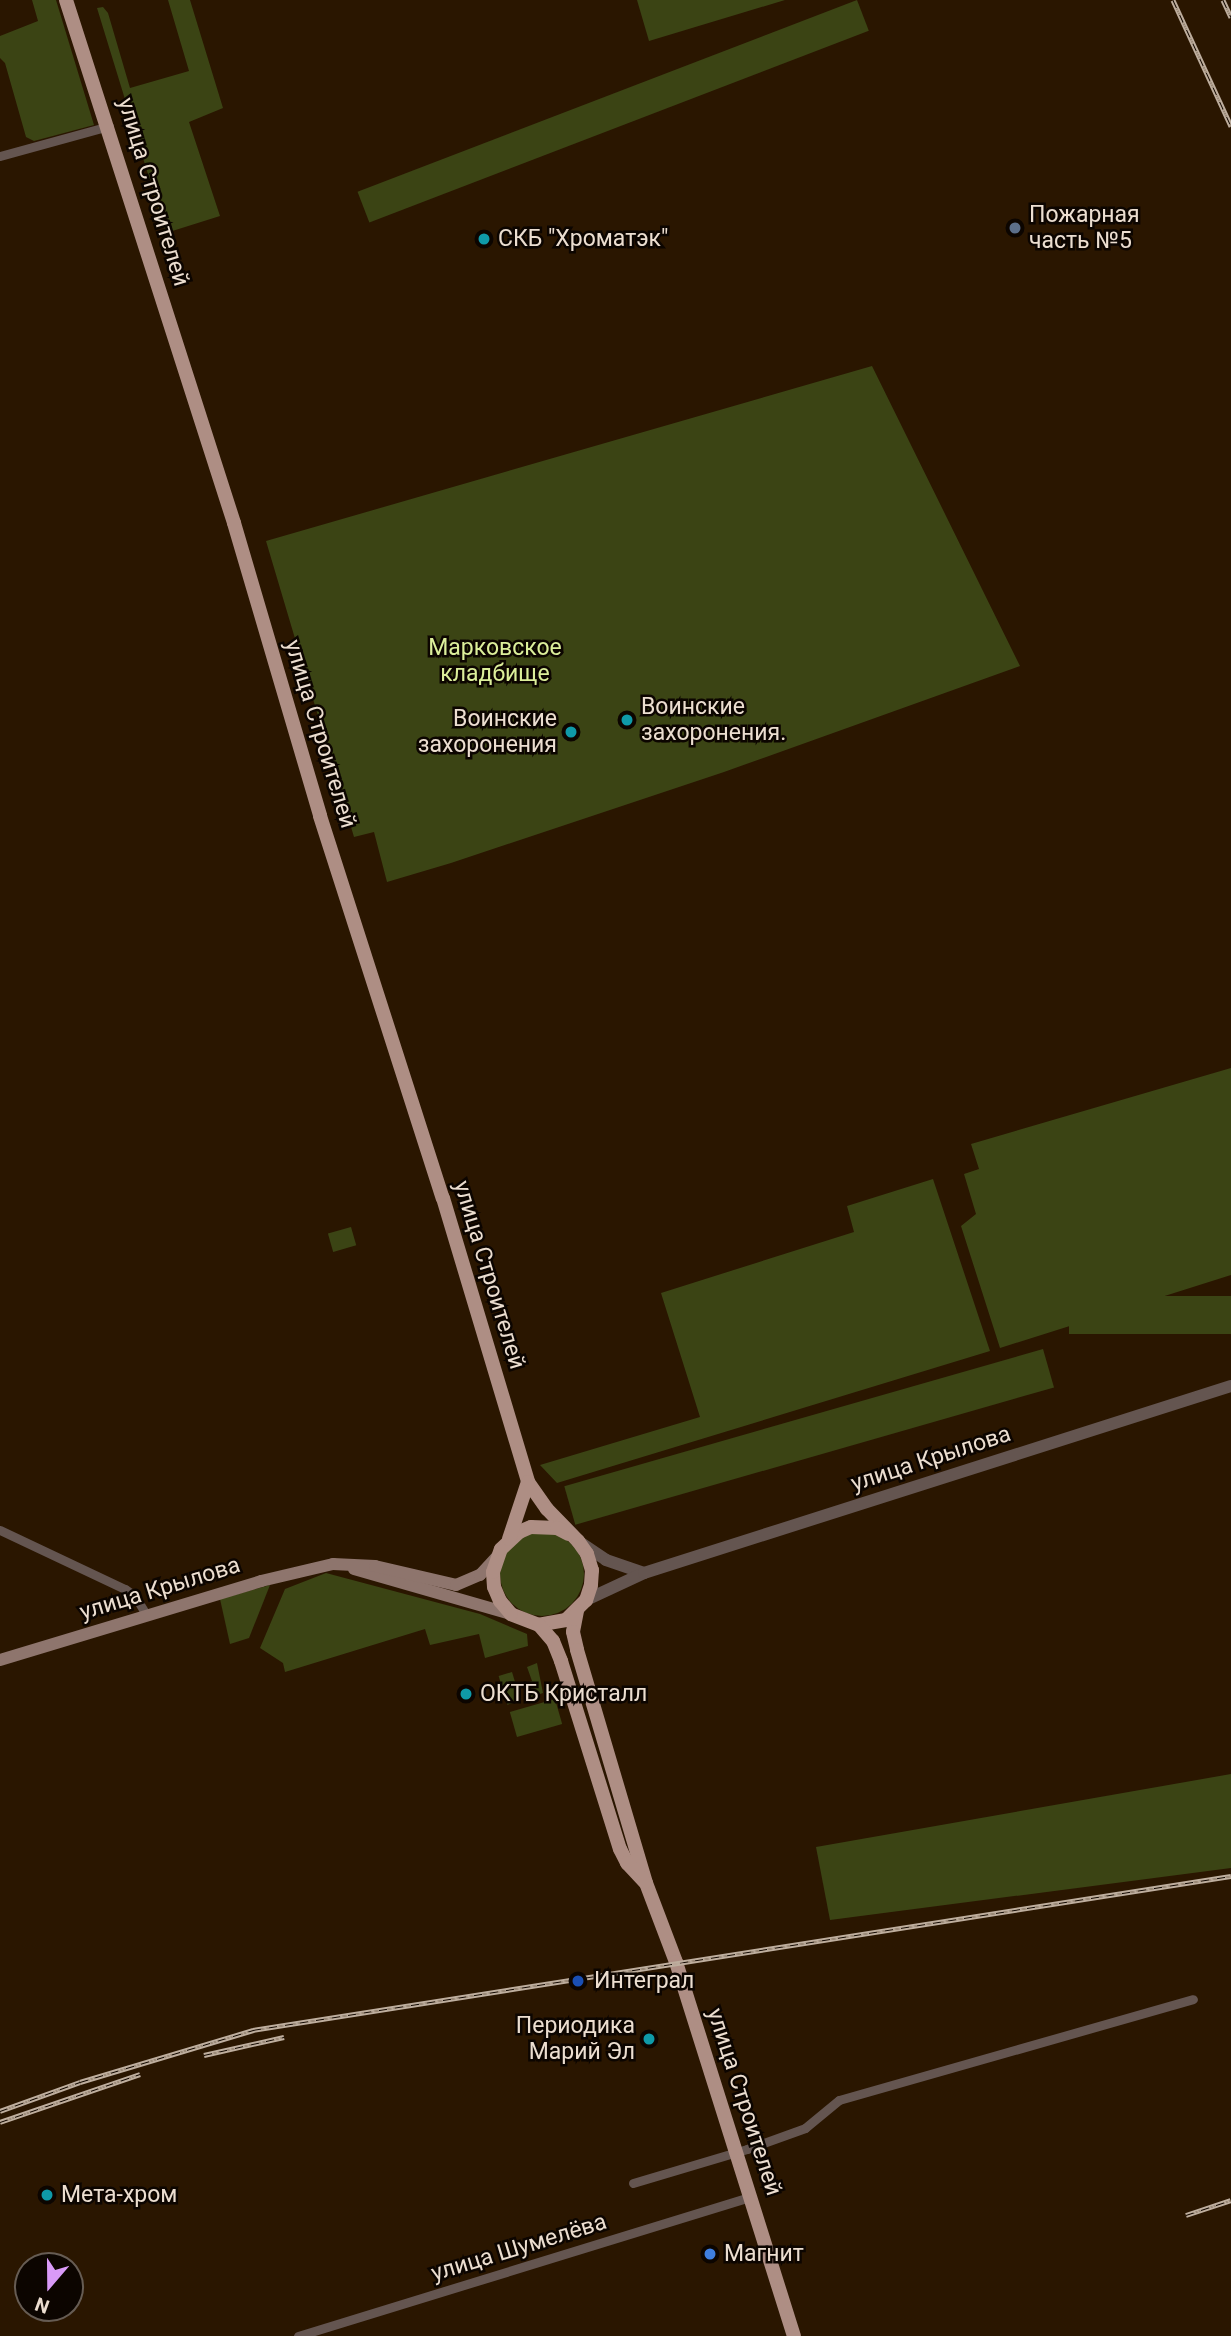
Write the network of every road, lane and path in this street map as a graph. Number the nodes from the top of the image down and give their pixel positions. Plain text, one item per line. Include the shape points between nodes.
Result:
1 (66, 0) edge
2 (109, 126) junction
3 (0, 156) edge
4 (1231, 1386) edge
5 (528, 1482) junction
6 (0, 1530) edge
7 (574, 1537) junction
8 (508, 1540) junction
9 (496, 1557) junction
10 (333, 1564) junction
11 (644, 1573) junction
12 (581, 1606) junction
13 (512, 1614) junction
14 (147, 1616) junction
15 (539, 1625) junction
16 (0, 1660) edge
17 (646, 1883) junction
18 (1193, 1999) dead end
19 (736, 2153) junction
20 (633, 2183) dead end
21 (750, 2197) junction
22 (298, 2336) edge
23 (794, 2336) edge

1 - 2 main road, улица Строителей
2 - 3 street
2 - 5 main road, улица Строителей
4 - 11 street, улица Крылова
5 - 7 main road, улица Строителей
5 - 8 main road
6 - 14 street via 125,1589
7 - 8 main road via 557,1528 531,1527
7 - 11 street via 606,1560
7 - 12 main road, улица Строителей via 592,1570 591,1586
8 - 9 main road
9 - 10 main road, улица Крылова via 480,1575 456,1585 375,1566
9 - 13 main road via 494,1587
10 - 13 main road, улица Крылова
10 - 14 main road, улица Крылова
11 - 12 street, улица Крылова
12 - 15 main road via 566,1620
12 - 17 main road, улица Строителей via 573,1632 577,1650
13 - 15 main road
14 - 16 main road, улица Крылова
15 - 17 main road, улица Строителей via 553,1641 561,1661 620,1849
17 - 19 main road, улица Строителей
18 - 19 street via 839,2101 805,2128
19 - 20 street
19 - 21 main road, улица Строителей
21 - 22 street, улица Шумелёва
21 - 23 main road, улица Строителей

